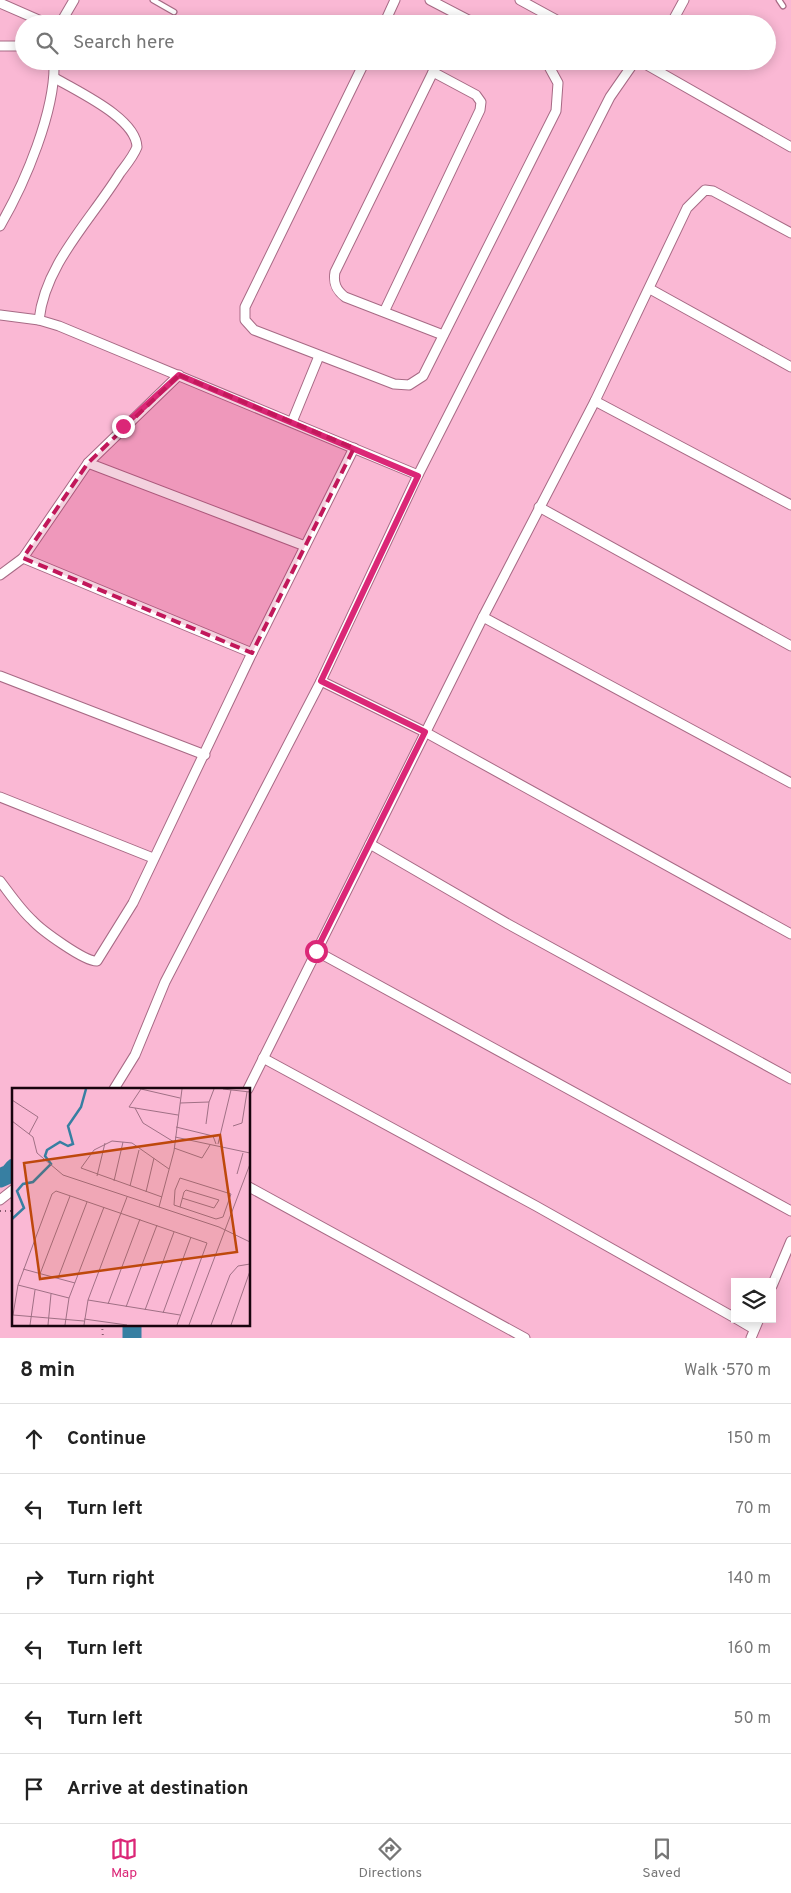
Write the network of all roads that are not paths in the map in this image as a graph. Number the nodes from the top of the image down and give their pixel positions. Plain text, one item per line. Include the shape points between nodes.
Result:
1 (74, 0) edge
2 (153, 0) edge
3 (395, 0) edge
4 (430, 0) edge
5 (684, 0) edge
6 (778, 0) edge
7 (526, 2) edge
8 (0, 3) edge
9 (783, 6) dead end
10 (174, 12) dead end
11 (27, 15) edge
12 (65, 15) edge
13 (388, 15) edge
14 (451, 15) edge
15 (548, 15) edge
16 (676, 15) edge
17 (0, 46) edge
18 (15, 46) edge
19 (55, 70) edge
20 (361, 70) edge
21 (551, 70) edge
22 (629, 70) edge
23 (656, 70) edge
24 (433, 72) joint
25 (55, 78) junction
26 (791, 147) edge
27 (0, 226) edge
28 (791, 233) edge
29 (650, 289) junction
30 (384, 312) junction
31 (0, 316) edge
32 (39, 320) junction
33 (443, 335) junction
34 (319, 356) junction
35 (791, 368) edge
36 (179, 375) junction
37 (595, 401) junction
38 (292, 422) junction
39 (354, 448) junction
40 (88, 463) junction
41 (418, 476) junction
42 (791, 506) edge
43 (538, 507) junction
44 (305, 546) junction
45 (23, 558) junction
46 (0, 575) edge
47 (482, 617) junction
48 (791, 646) edge
49 (252, 653) junction
50 (0, 676) edge
51 (321, 681) junction
52 (425, 732) junction
53 (205, 755) junction
54 (791, 783) edge
55 (0, 797) edge
56 (370, 844) junction
57 (153, 858) junction
58 (0, 881) edge
59 (791, 934) edge
60 (316, 951) junction
61 (263, 1058) junction
62 (791, 1080) edge
63 (115, 1088) edge
64 (248, 1088) edge
65 (250, 1188) edge
66 (12, 1191) edge
67 (0, 1200) edge
68 (791, 1211) edge
69 (791, 1241) edge
70 (775, 1278) edge
71 (731, 1316) edge
72 (740, 1323) edge
73 (752, 1334) edge
74 (526, 1338) edge

1 - 12 street
2 - 10 lane
3 - 13 street
4 - 14 street
5 - 16 street
6 - 9 lane
7 - 15 street
8 - 11 street
17 - 18 street
19 - 25 street
20 - 34 street via 246,307 245,320 254,330
21 - 33 street via 558,83 556,111
22 - 41 street via 610,97
23 - 26 street
24 - 30 street via 476,96 481,102 480,110
24 - 30 street via 335,272 335,286 345,297
25 - 27 street via 38,140
25 - 32 street via 122,120 136,140 136,147 66,252 45,293
28 - 29 street via 705,190 687,208
29 - 35 street
29 - 37 street
30 - 33 street
31 - 32 street
32 - 36 street
33 - 34 street via 423,376 409,385 394,384
34 - 38 street
36 - 38 street
36 - 40 street
37 - 42 street
37 - 43 street
38 - 39 street
39 - 41 street
39 - 44 street
40 - 44 street
40 - 45 street
41 - 51 street
43 - 47 street
43 - 48 street
44 - 49 street
45 - 46 street
45 - 49 street
47 - 52 street
47 - 54 street
49 - 53 street
50 - 53 street
51 - 52 street
51 - 63 street via 165,982 135,1055
52 - 56 street
52 - 59 street
53 - 57 street
55 - 57 street
56 - 60 street
56 - 62 street
57 - 58 street via 133,902 97,961 82,956 32,921
60 - 61 street
60 - 68 street
61 - 64 street
61 - 71 street
65 - 74 street
66 - 67 street
69 - 70 street
72 - 73 street

